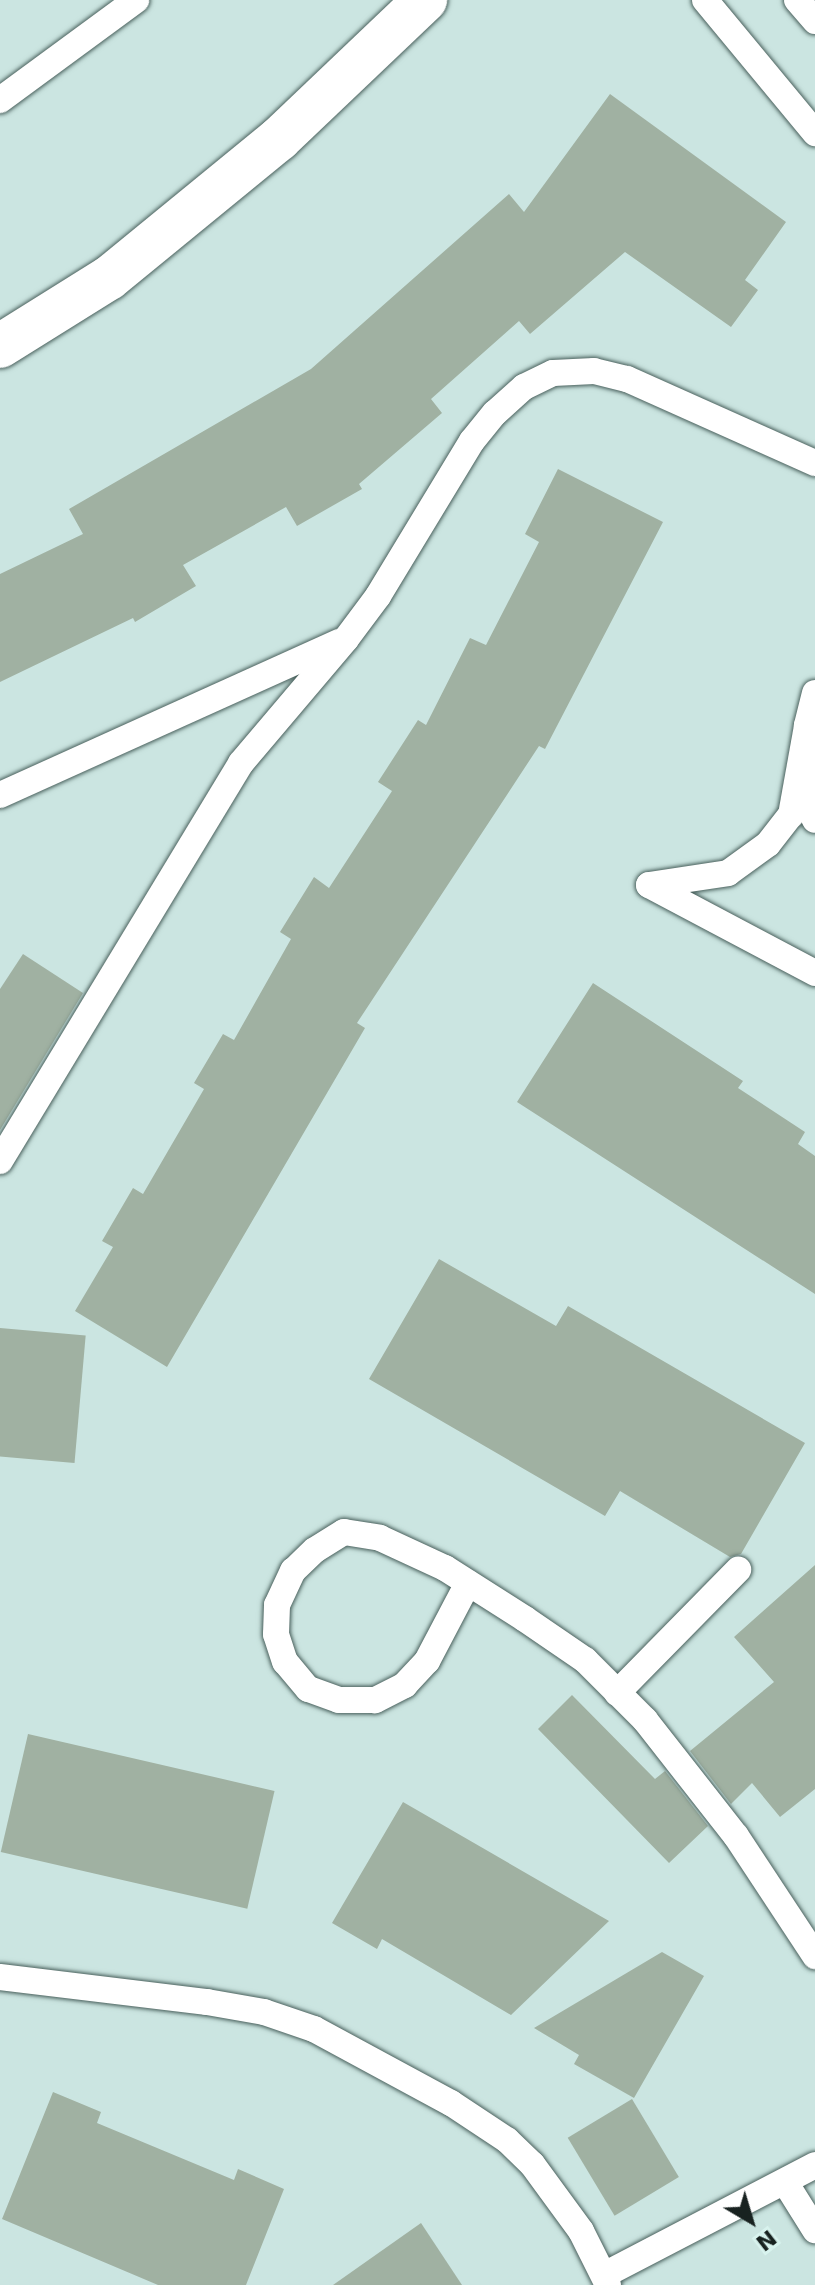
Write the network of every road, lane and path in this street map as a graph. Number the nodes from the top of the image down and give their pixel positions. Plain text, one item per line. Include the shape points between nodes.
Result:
1 (136, 0) edge
2 (425, 0) edge
3 (705, 0) edge
4 (797, 0) edge
5 (815, 21) edge
6 (0, 100) edge
7 (815, 133) edge
8 (0, 346) edge
9 (815, 463) edge
10 (346, 639) junction
11 (815, 693) edge
12 (807, 726) junction
13 (0, 795) edge
14 (815, 820) edge
15 (815, 973) edge
16 (0, 1161) edge
17 (738, 1570) dead end
18 (468, 1583) junction
19 (617, 1693) junction
20 (815, 1956) edge
21 (0, 1977) edge
22 (815, 2165) edge
23 (785, 2182) junction
24 (815, 2230) edge
25 (606, 2280) edge

1 - 6 lane
2 - 8 main road via 279,139 109,278
3 - 7 lane
4 - 5 lane
9 - 10 lane via 627,379 594,371 553,373 524,387 480,432
10 - 13 lane
10 - 16 lane via 241,763
11 - 12 lane
12 - 14 lane via 810,810
12 - 15 lane via 791,815 768,844 728,873 649,885
17 - 19 lane
18 - 18 lane via 380,1538 344,1532 293,1571 277,1605 276,1634 285,1662 308,1689 339,1700 375,1700 405,1685 427,1661
18 - 19 lane via 585,1660
19 - 20 lane via 645,1720 736,1836
21 - 25 lane via 207,2002 264,2012 314,2029 451,2103 507,2140 532,2164 581,2231
22 - 23 lane
23 - 24 lane
23 - 25 lane

